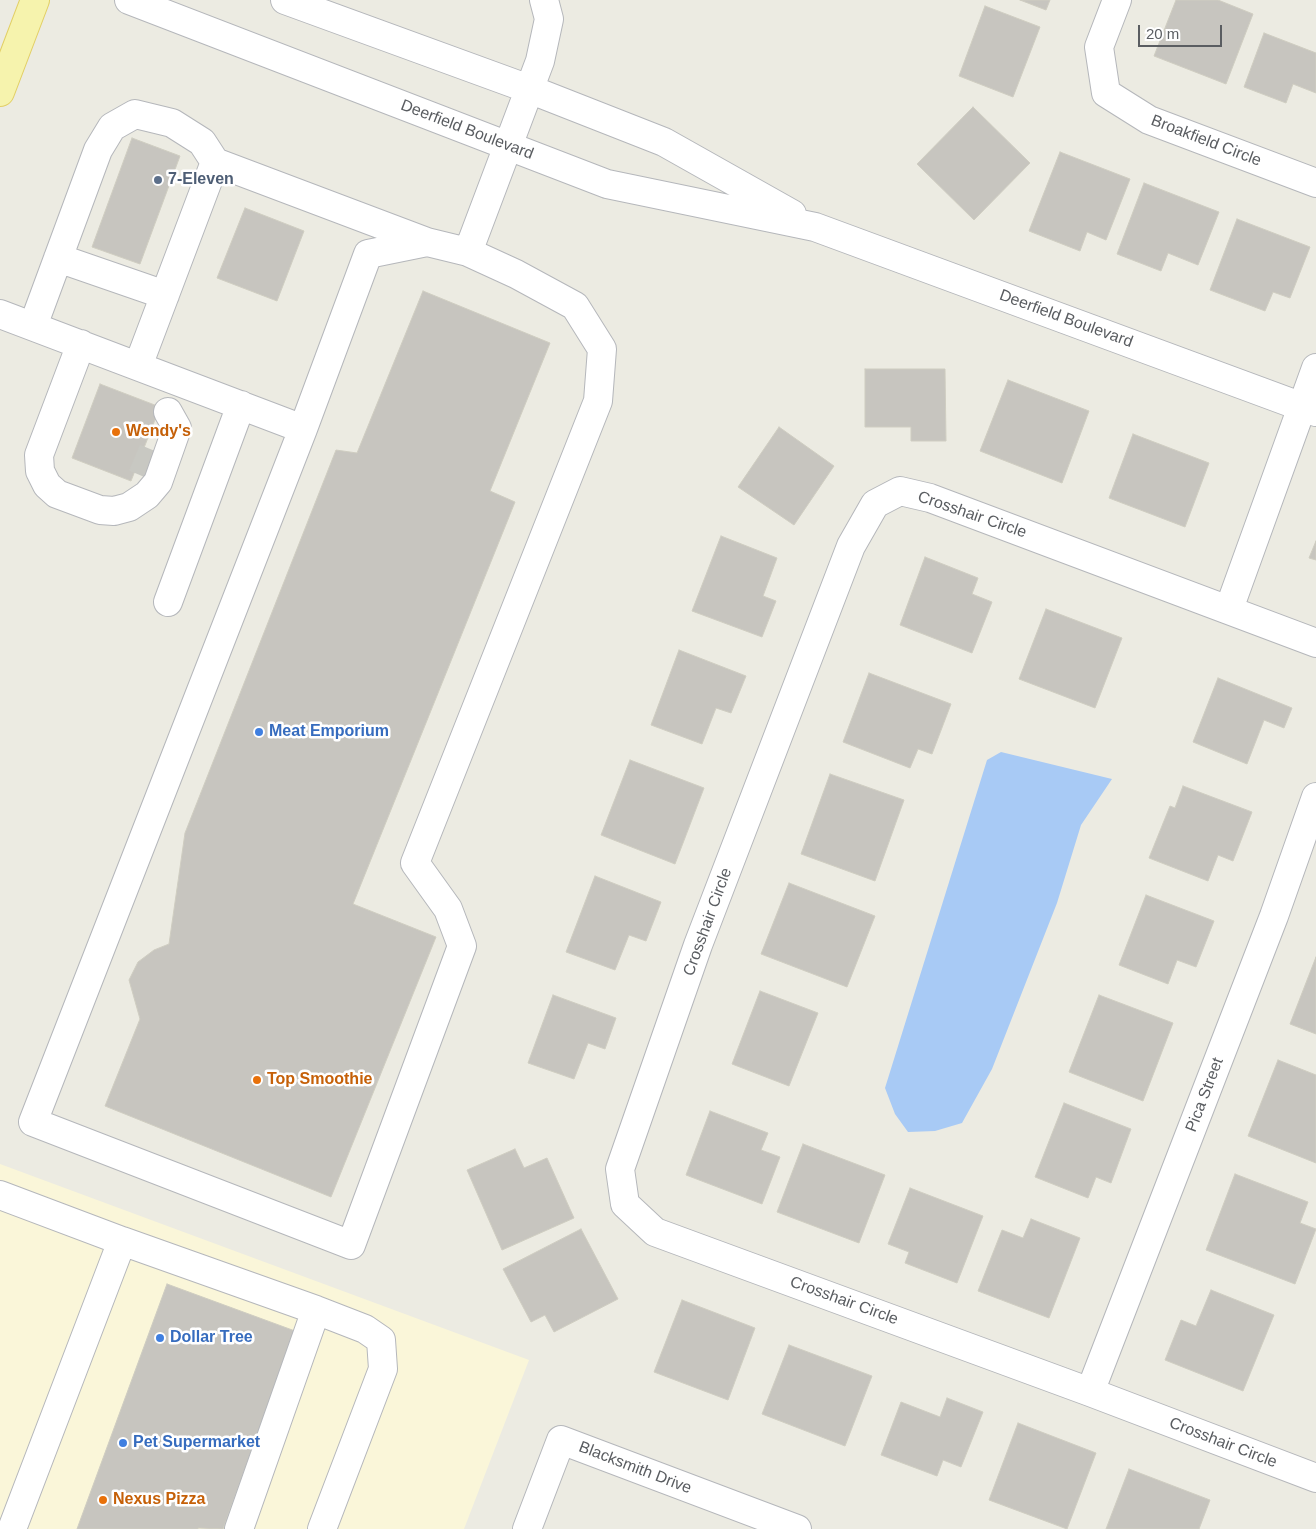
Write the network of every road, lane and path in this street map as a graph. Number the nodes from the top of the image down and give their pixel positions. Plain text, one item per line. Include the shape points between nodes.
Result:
1 (35, 0) edge
2 (129, 0) edge
3 (285, 0) edge
4 (544, 0) edge
5 (1117, 0) edge
6 (529, 89) junction
7 (0, 92) edge
8 (507, 145) junction
9 (214, 162) junction
10 (1316, 183) edge
11 (816, 226) junction
12 (427, 242) junction
13 (468, 252) junction
14 (58, 258) junction
15 (165, 295) junction
16 (0, 314) edge
17 (33, 326) junction
18 (81, 344) junction
19 (138, 366) junction
20 (1316, 368) edge
21 (180, 382) junction
22 (241, 405) junction
23 (1309, 409) edge
24 (303, 428) junction
25 (142, 476) tunnel mouth
26 (129, 507) junction
27 (168, 602) dead end
28 (1229, 609) junction
29 (1316, 643) edge
30 (1316, 797) edge
31 (0, 1195) edge
32 (122, 1241) junction
33 (316, 1310) junction
34 (1090, 1392) junction
35 (1316, 1478) edge
36 (12, 1529) edge
37 (239, 1529) edge
38 (322, 1529) edge
39 (527, 1529) edge
40 (798, 1529) edge

1 - 7 main road
2 - 8 street, Deerfield Boulevard
3 - 6 street, Deerfield Boulevard
4 - 6 street via 549,19 540,61
5 - 10 street, Broakfield Circle via 1099,48 1106,93 1149,120
6 - 8 street
6 - 11 street, Deerfield Boulevard via 664,142
8 - 11 street, Deerfield Boulevard via 607,184
8 - 13 street
9 - 12 street
9 - 14 street via 202,142 172,123 136,114 112,127 98,150
9 - 15 street
11 - 23 street, Deerfield Boulevard
12 - 13 street
12 - 24 street via 368,254
13 - 24 street via 575,306 602,348 598,401 415,863 448,909 462,946 351,1245 33,1122
14 - 15 street
14 - 17 street
15 - 19 street
16 - 17 street
17 - 18 street
18 - 19 street
18 - 26 street via 39,455 40,471 47,485 58,494 100,510
19 - 21 street
20 - 23 street
21 - 22 street
21 - 26 street via 164,422 177,428 158,482 147,495
22 - 24 street
22 - 27 street
23 - 28 street
25 - 26 street
28 - 29 street
28 - 34 street, Crosshair Circle via 930,498 900,491 875,504 851,546 705,926 620,1169 625,1204 655,1232
30 - 34 street, Pica Street via 1274,916
31 - 32 street
32 - 33 street
32 - 36 street
33 - 37 street
33 - 38 street via 365,1329 380,1340 383,1369
34 - 35 street, Crosshair Circle
39 - 40 street, Blacksmith Drive via 561,1440

